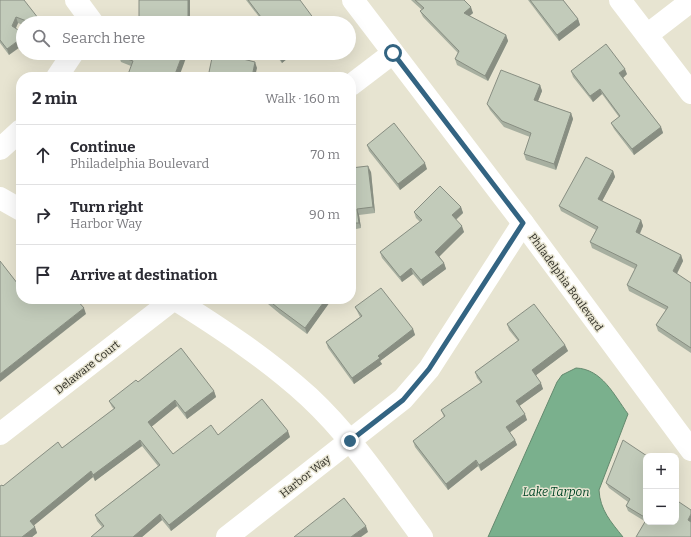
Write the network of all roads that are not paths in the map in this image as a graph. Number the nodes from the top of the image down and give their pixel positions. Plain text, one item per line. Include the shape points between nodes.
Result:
1 (76, 0) edge
2 (353, 0) edge
3 (620, 0) edge
4 (691, 1) edge
5 (88, 16) edge
6 (647, 35) junction
7 (393, 53) junction
8 (68, 60) edge
9 (60, 72) edge
10 (356, 81) edge
11 (691, 93) edge
12 (16, 135) edge
13 (0, 150) edge
14 (0, 198) edge
15 (16, 207) edge
16 (523, 223) junction
17 (168, 304) edge
18 (182, 304) edge
19 (0, 434) edge
20 (350, 441) junction
21 (691, 450) edge
22 (227, 537) edge
23 (422, 537) edge

1 - 5 street
2 - 7 street, Philadelphia Boulevard
3 - 6 street
4 - 6 street
6 - 11 street
7 - 10 street
7 - 16 street, Philadelphia Boulevard
8 - 9 street
12 - 13 street
14 - 15 street
16 - 20 street, Harbor Way via 429,369 403,400
16 - 21 street, Philadelphia Boulevard
17 - 19 street, Delaware Court
18 - 20 street via 270,363 310,398
20 - 22 street, Harbor Way
20 - 23 street

